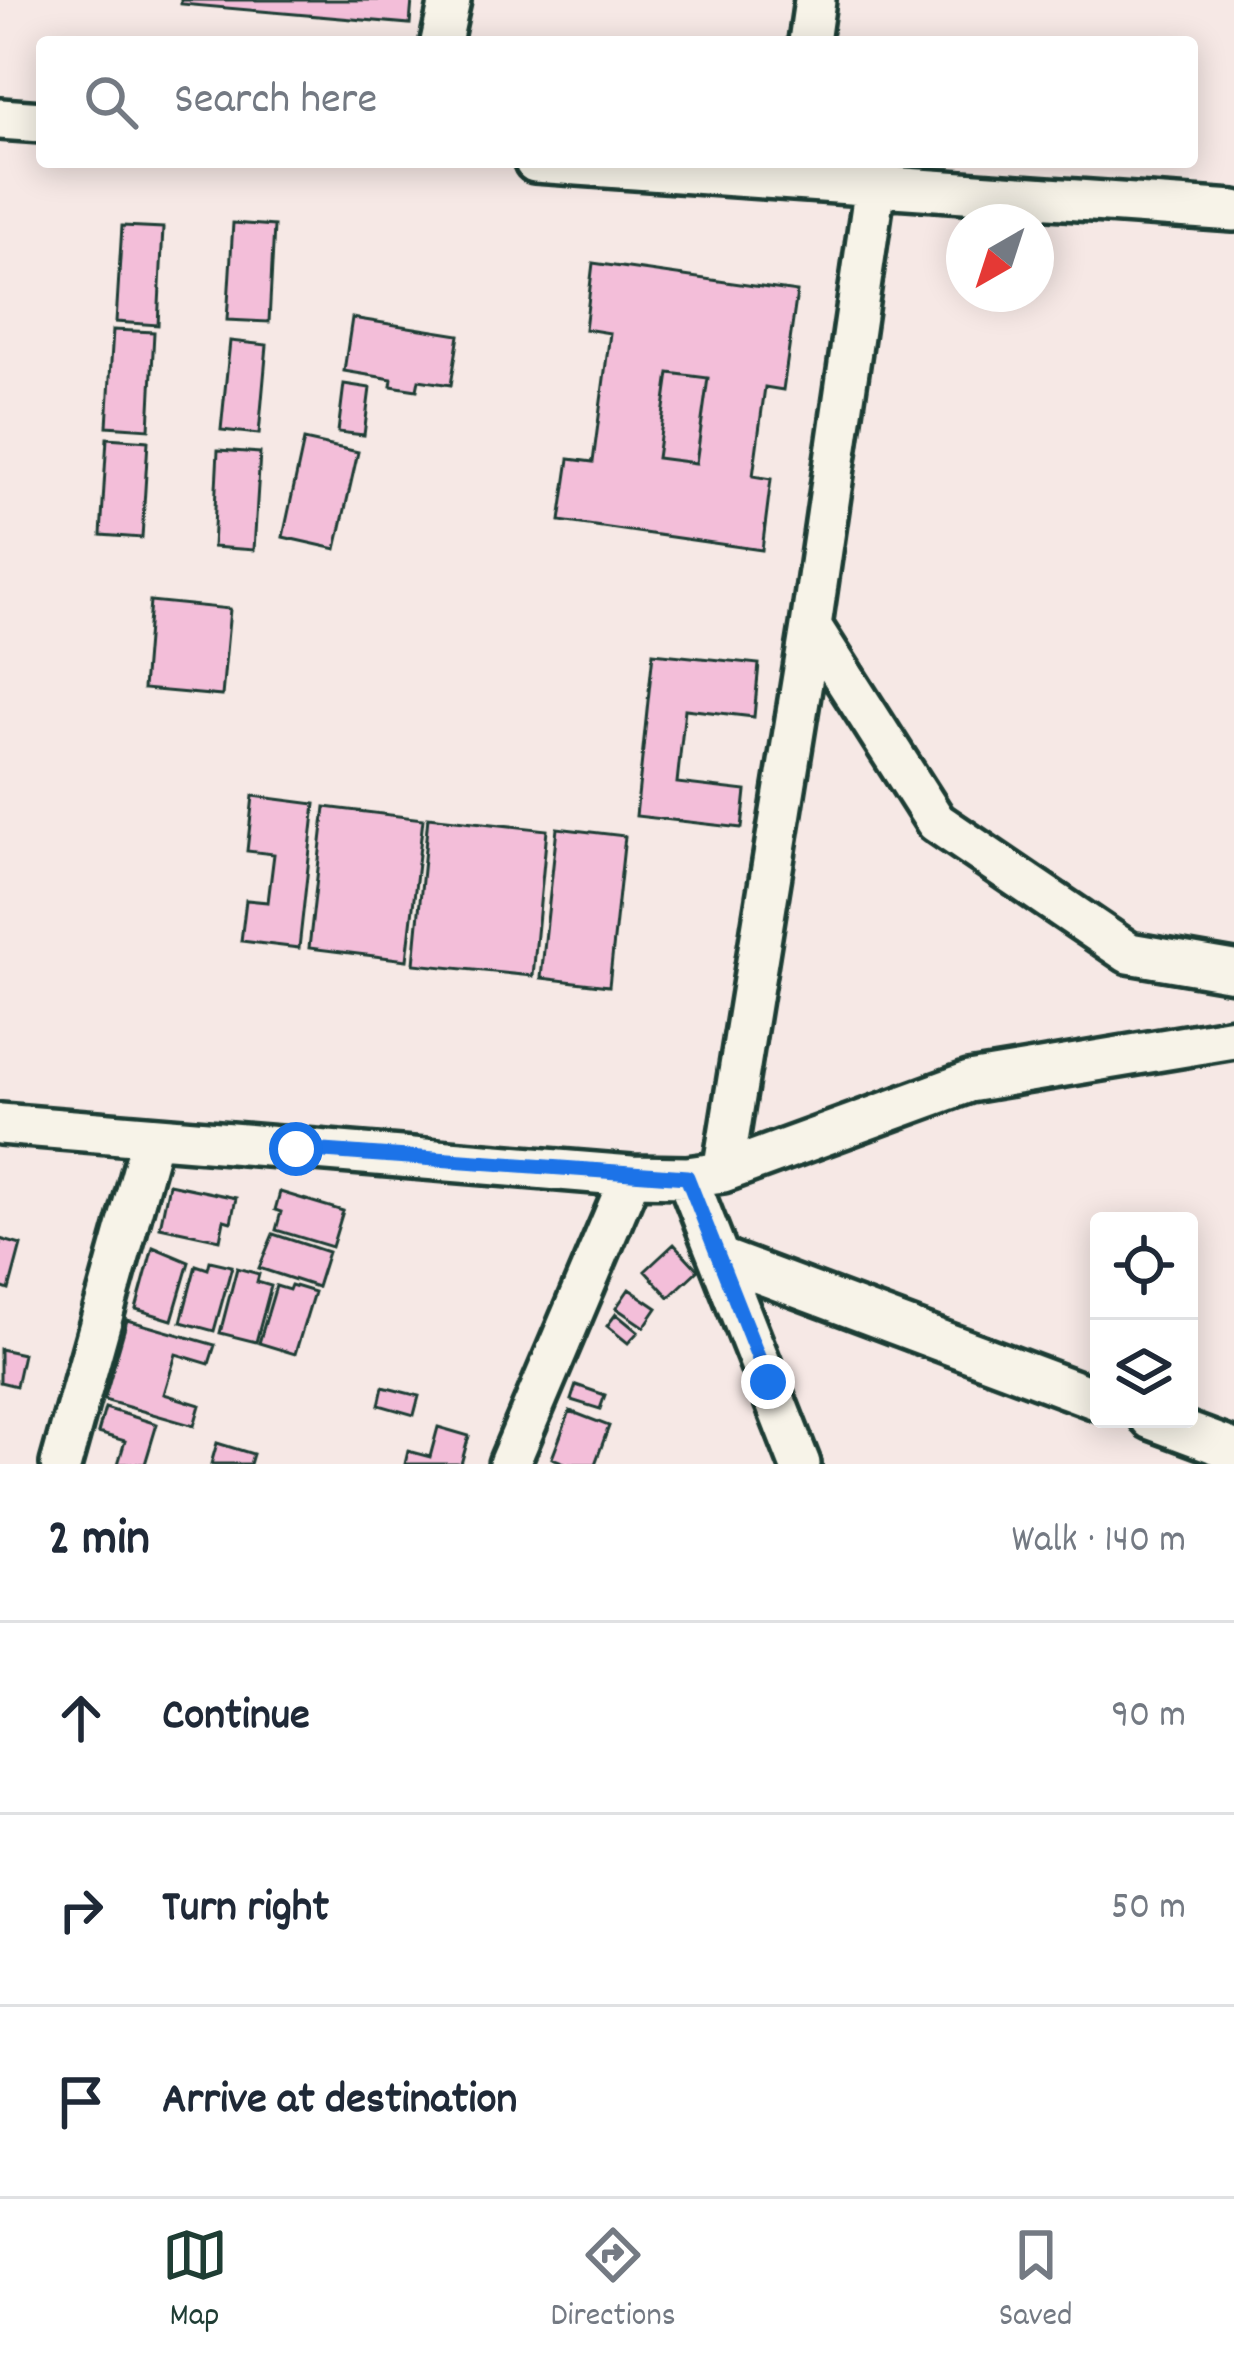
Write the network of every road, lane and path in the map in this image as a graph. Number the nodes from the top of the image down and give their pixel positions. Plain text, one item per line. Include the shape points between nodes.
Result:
1 (450, 0) edge
2 (815, 0) edge
3 (442, 36) edge
4 (810, 36) edge
5 (0, 119) edge
6 (36, 122) edge
7 (689, 168) edge
8 (792, 172) edge
9 (875, 185) junction
10 (1234, 211) edge
11 (811, 626) junction
12 (1234, 971) edge
13 (1234, 1038) edge
14 (0, 1124) edge
15 (152, 1138) junction
16 (705, 1175) junction
17 (631, 1176) junction
18 (719, 1258) junction
19 (1090, 1397) edge
20 (1175, 1428) edge
21 (1234, 1450) edge
22 (61, 1464) edge
23 (509, 1464) edge
24 (800, 1464) edge

1 - 3 street
2 - 4 street
5 - 6 street
7 - 8 street
8 - 9 street
9 - 10 street
9 - 11 street
11 - 12 street via 936,822 1129,953
11 - 16 street
13 - 16 street via 969,1082
14 - 15 street
15 - 17 street
15 - 22 street
16 - 17 street
16 - 18 street
17 - 23 street
18 - 19 street
18 - 24 street
20 - 21 street

